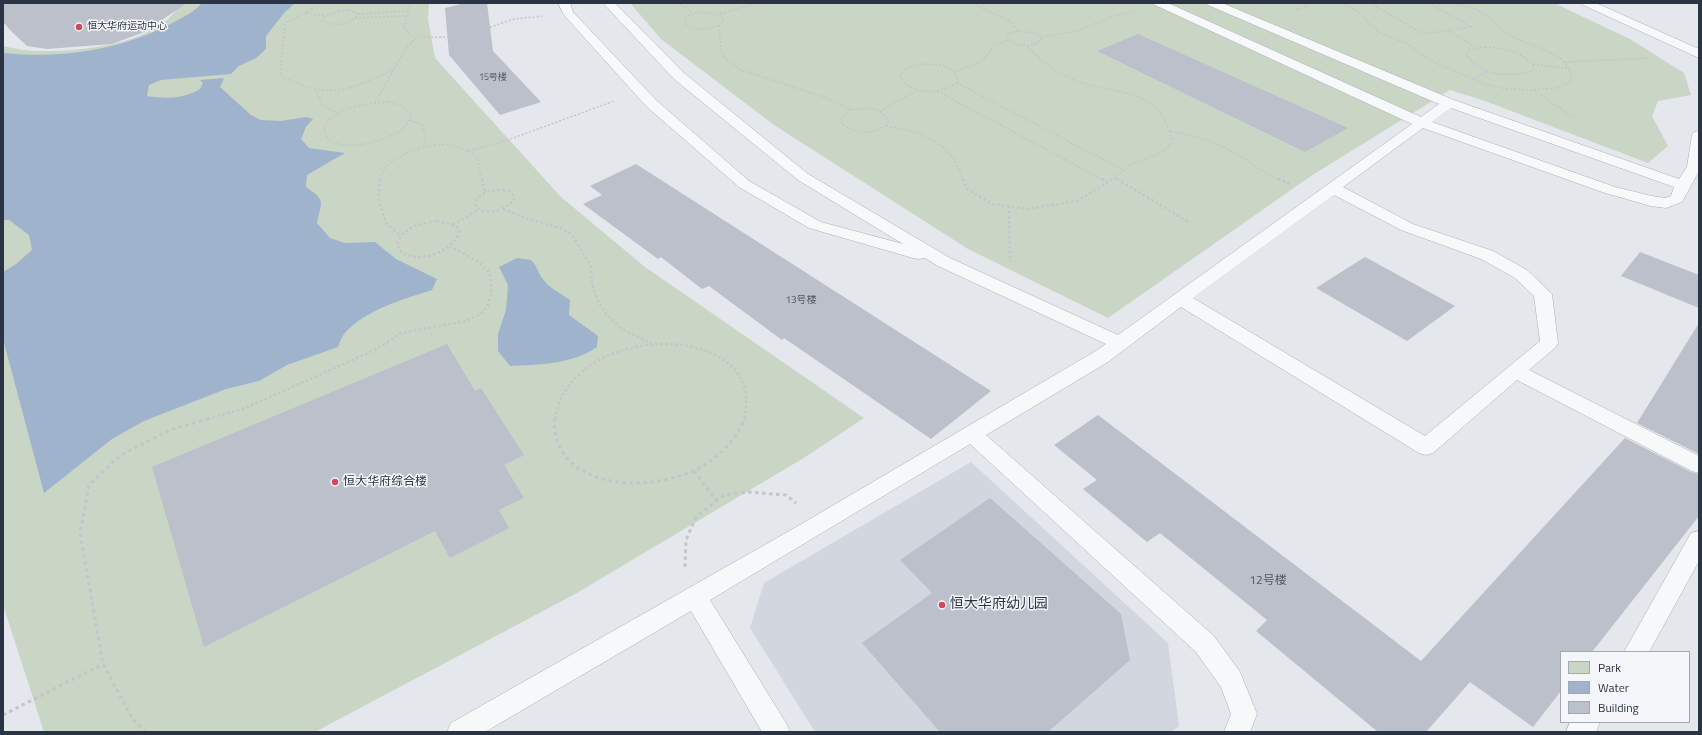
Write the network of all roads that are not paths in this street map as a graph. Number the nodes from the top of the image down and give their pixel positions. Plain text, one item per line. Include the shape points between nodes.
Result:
1 (608, 3) edge
2 (1212, 3) edge
3 (1587, 3) edge
4 (1160, 4) edge
5 (565, 6) edge
6 (1699, 54) edge
7 (1449, 103) junction
8 (1422, 123) junction
9 (1699, 136) edge
10 (1683, 185) junction
11 (1327, 192) junction
12 (944, 262) junction
13 (1181, 299) junction
14 (1119, 343) junction
15 (1515, 371) junction
16 (971, 433) junction
17 (1699, 465) edge
18 (1699, 540) edge
19 (695, 596) junction
20 (1637, 651) edge
21 (1586, 723) edge
22 (460, 732) edge
23 (777, 732) edge
24 (1237, 732) edge
25 (1579, 732) edge

1 - 12 lane via 679,76 803,177
2 - 7 lane
3 - 6 lane
4 - 8 lane
5 - 12 lane via 568,13 651,102 744,184 815,225
7 - 8 lane
7 - 10 lane
8 - 10 lane via 1610,190 1651,201 1666,203 1677,199
8 - 11 lane
9 - 10 lane via 1694,167
11 - 13 lane
11 - 15 lane via 1407,227 1487,255 1521,274 1543,294 1548,343
12 - 14 lane
13 - 14 lane
13 - 15 lane via 1426,447
14 - 16 lane via 1101,357
15 - 17 lane
16 - 19 lane
16 - 24 lane via 1205,644 1231,680 1244,714
18 - 20 lane
19 - 22 lane
19 - 23 lane
21 - 25 lane

